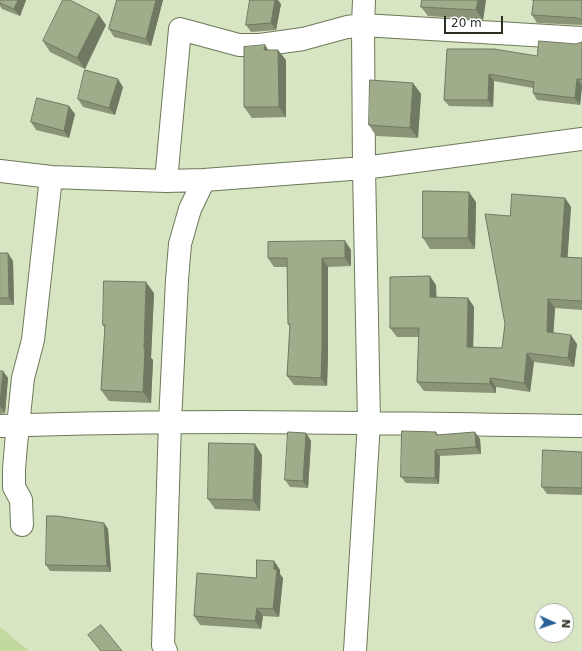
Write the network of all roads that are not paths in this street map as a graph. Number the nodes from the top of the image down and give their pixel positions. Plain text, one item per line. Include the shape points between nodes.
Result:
1 (364, 0) edge
2 (363, 25) junction
3 (582, 38) edge
4 (582, 139) edge
5 (364, 168) junction
6 (0, 171) edge
7 (51, 177) junction
8 (204, 180) junction
9 (166, 181) junction
10 (170, 422) junction
11 (369, 422) junction
12 (9, 425) edge
13 (582, 426) edge
14 (22, 525) dead end
15 (166, 651) edge
16 (355, 651) edge

1 - 2 street
2 - 3 street
2 - 5 street
2 - 9 street via 303,39 260,45 239,45 180,29
4 - 5 street
5 - 8 street
5 - 11 street
6 - 7 street
7 - 9 street
7 - 12 street via 33,340
8 - 9 street
8 - 10 street via 190,209 180,244
10 - 11 street
10 - 12 street
10 - 15 street via 163,645
11 - 13 street
11 - 16 street
12 - 14 street via 14,487 21,500

